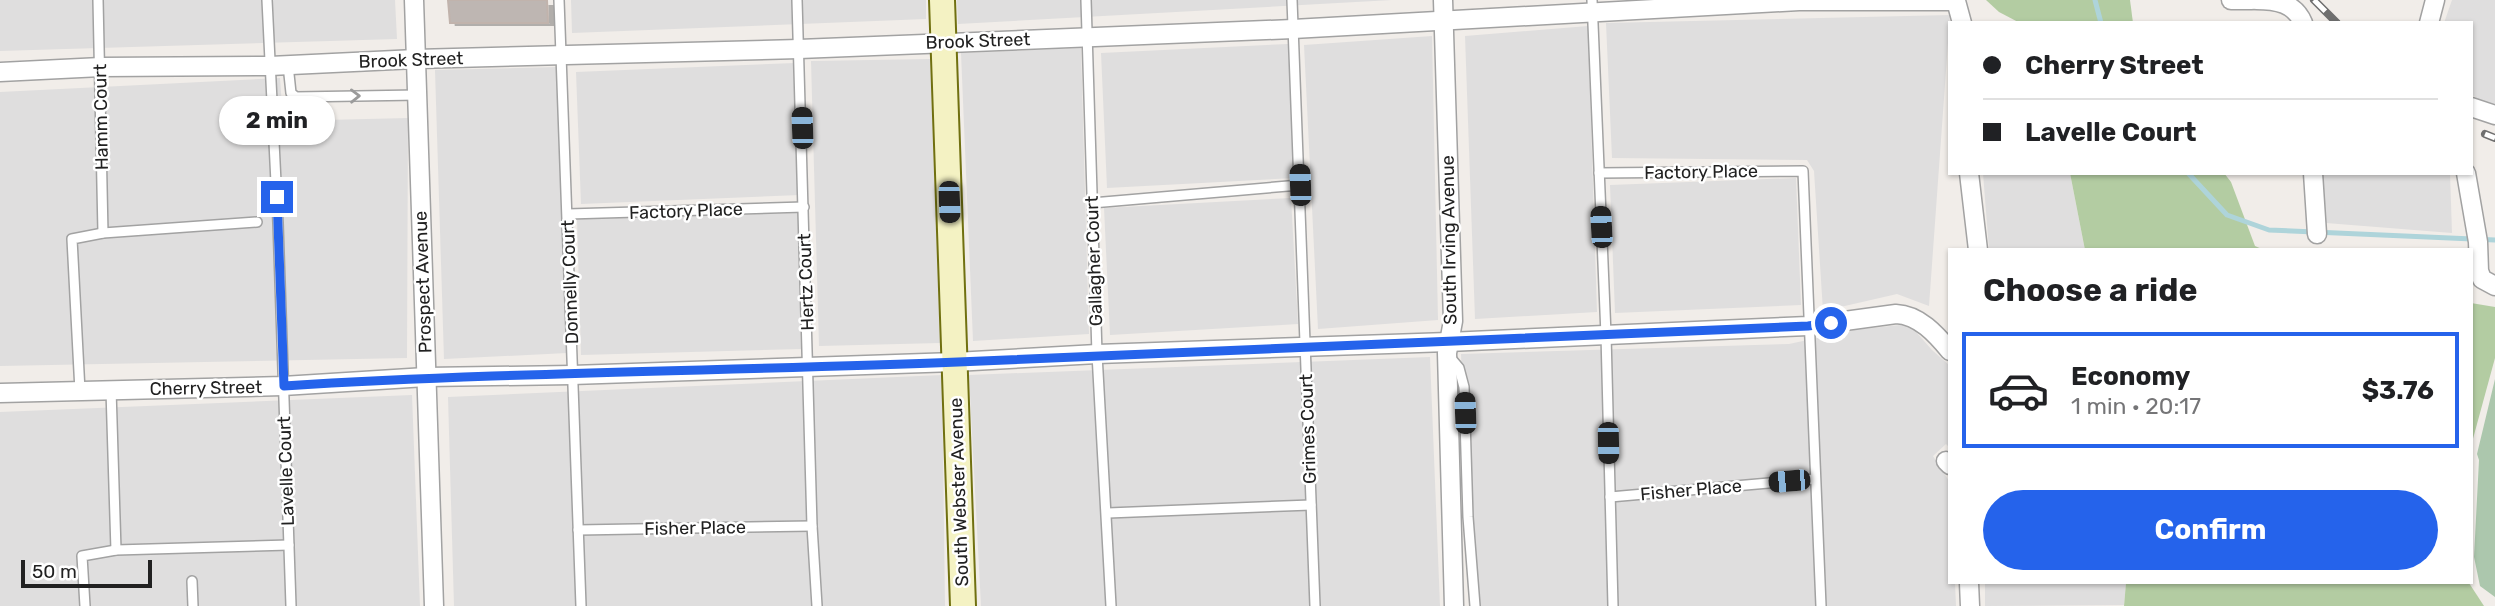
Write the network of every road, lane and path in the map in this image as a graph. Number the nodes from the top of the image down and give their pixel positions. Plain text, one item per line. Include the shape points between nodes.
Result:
1 (98, 0) edge
2 (267, 0) edge
3 (414, 0) edge
4 (559, 0) edge
5 (797, 0) edge
6 (942, 0) edge
7 (1086, 0) edge
8 (1292, 0) edge
9 (1443, 0) edge
10 (1799, 0) edge
11 (2231, 0) edge
12 (2254, 0) edge
13 (1956, 1) edge
14 (1592, 7) edge
15 (1444, 21) junction
16 (1961, 21) edge
17 (2302, 21) edge
18 (1293, 29) junction
19 (1087, 38) junction
20 (944, 41) junction
21 (799, 49) junction
22 (562, 56) junction
23 (416, 59) junction
24 (288, 65) junction
25 (270, 66) junction
26 (101, 68) junction
27 (0, 72) edge
28 (418, 95) junction
29 (2473, 108) edge
30 (2495, 115) edge
31 (1599, 173) junction
32 (1969, 175) edge
33 (2313, 175) edge
34 (2466, 175) edge
35 (1300, 185) junction
36 (1092, 203) junction
37 (804, 207) junction
38 (568, 214) junction
39 (257, 222) dead end
40 (103, 233) junction
41 (2317, 234) dead end
42 (1978, 248) edge
43 (2495, 286) edge
44 (1808, 326) junction
45 (1606, 335) junction
46 (1306, 348) junction
47 (1448, 348) junction
48 (1948, 349) edge
49 (1097, 354) junction
50 (955, 362) junction
51 (808, 366) junction
52 (572, 375) junction
53 (426, 377) junction
54 (284, 386) junction
55 (111, 390) junction
56 (80, 391) junction
57 (0, 393) edge
58 (1815, 479) junction
59 (1610, 497) junction
60 (1311, 505) junction
61 (1108, 513) junction
62 (812, 526) junction
63 (578, 530) junction
64 (289, 545) junction
65 (116, 550) junction
66 (192, 581) dead end
67 (1969, 584) edge
68 (85, 606) edge
69 (193, 606) edge
70 (290, 606) edge
71 (434, 606) edge
72 (581, 606) edge
73 (817, 606) edge
74 (963, 606) edge
75 (1111, 606) edge
76 (1315, 606) edge
77 (1454, 606) edge
78 (1475, 606) edge
79 (1614, 606) edge
80 (1821, 606) edge
81 (1970, 606) edge

1 - 26 lane, Hamm Court
2 - 25 lane, Lavelle Court
3 - 23 street, Prospect Avenue
4 - 22 lane, Donnelly Court
5 - 21 lane, Hertz Court
6 - 20 street, South Webster Avenue
7 - 19 lane, Gallagher Court
8 - 18 lane, Grimes Court
9 - 15 street, South Irving Avenue
10 - 13 street, Brook Street
10 - 14 street, Brook Street
11 - 12 street
12 - 17 street via 2279,1
13 - 16 street
14 - 15 street, Brook Street
14 - 31 lane
15 - 18 street, Brook Street
15 - 47 street, South Irving Avenue via 1453,321
18 - 19 street, Brook Street
18 - 35 lane, Grimes Court
19 - 20 street, Brook Street
19 - 36 lane, Gallagher Court
20 - 21 street, Brook Street
20 - 50 street, South Webster Avenue
21 - 22 street, Brook Street
21 - 37 lane, Hertz Court
22 - 23 street, Brook Street
22 - 38 lane, Donnelly Court
23 - 24 street, Brook Street
23 - 28 street, Prospect Avenue
24 - 25 street, Brook Street
24 -> 28 lane via 291,93 296,97
25 - 26 street, Brook Street
25 - 54 lane, Lavelle Court
26 - 27 street, Brook Street
26 - 40 lane, Hamm Court
28 - 53 street, Prospect Avenue
29 - 30 street
31 - 44 lane, Factory Place via 1803,171
31 - 45 lane
32 - 42 street
33 - 41 street
34 - 43 street via 2479,271 2482,279
35 - 36 lane
35 - 46 lane, Grimes Court
36 - 49 lane, Gallagher Court
37 - 38 lane, Factory Place
37 - 51 lane, Hertz Court
38 - 52 lane, Donnelly Court
39 - 40 lane
40 - 56 lane via 72,239
44 - 45 street, Cherry Street
44 - 48 street, Cherry Street via 1905,314
44 - 58 lane
45 - 47 street, Cherry Street
45 - 59 lane
46 - 47 street, Cherry Street
46 - 49 street, Cherry Street
46 - 60 lane, Grimes Court
47 - 77 street, South Irving Avenue
47 - 78 lane via 1464,387
49 - 50 street, Cherry Street
49 - 61 lane, Gallagher Court
50 - 51 street, Cherry Street
50 - 74 street, South Webster Avenue
51 - 52 street, Cherry Street
51 - 62 lane, Hertz Court
52 - 53 street, Cherry Street
52 - 63 lane, Donnelly Court
53 - 54 street, Cherry Street
53 - 71 street, Prospect Avenue
54 - 55 street, Cherry Street
54 - 64 lane, Lavelle Court
55 - 56 street, Cherry Street
55 - 65 lane
56 - 57 street, Cherry Street
58 - 59 lane, Fisher Place
58 - 80 lane
59 - 79 lane
60 - 61 lane
60 - 76 lane, Grimes Court
61 - 75 lane, Gallagher Court
62 - 63 lane, Fisher Place
62 - 73 lane, Hertz Court
63 - 72 lane, Donnelly Court
64 - 65 lane
64 - 70 lane, Lavelle Court
65 - 68 lane via 82,556
66 - 69 lane
67 - 81 street

